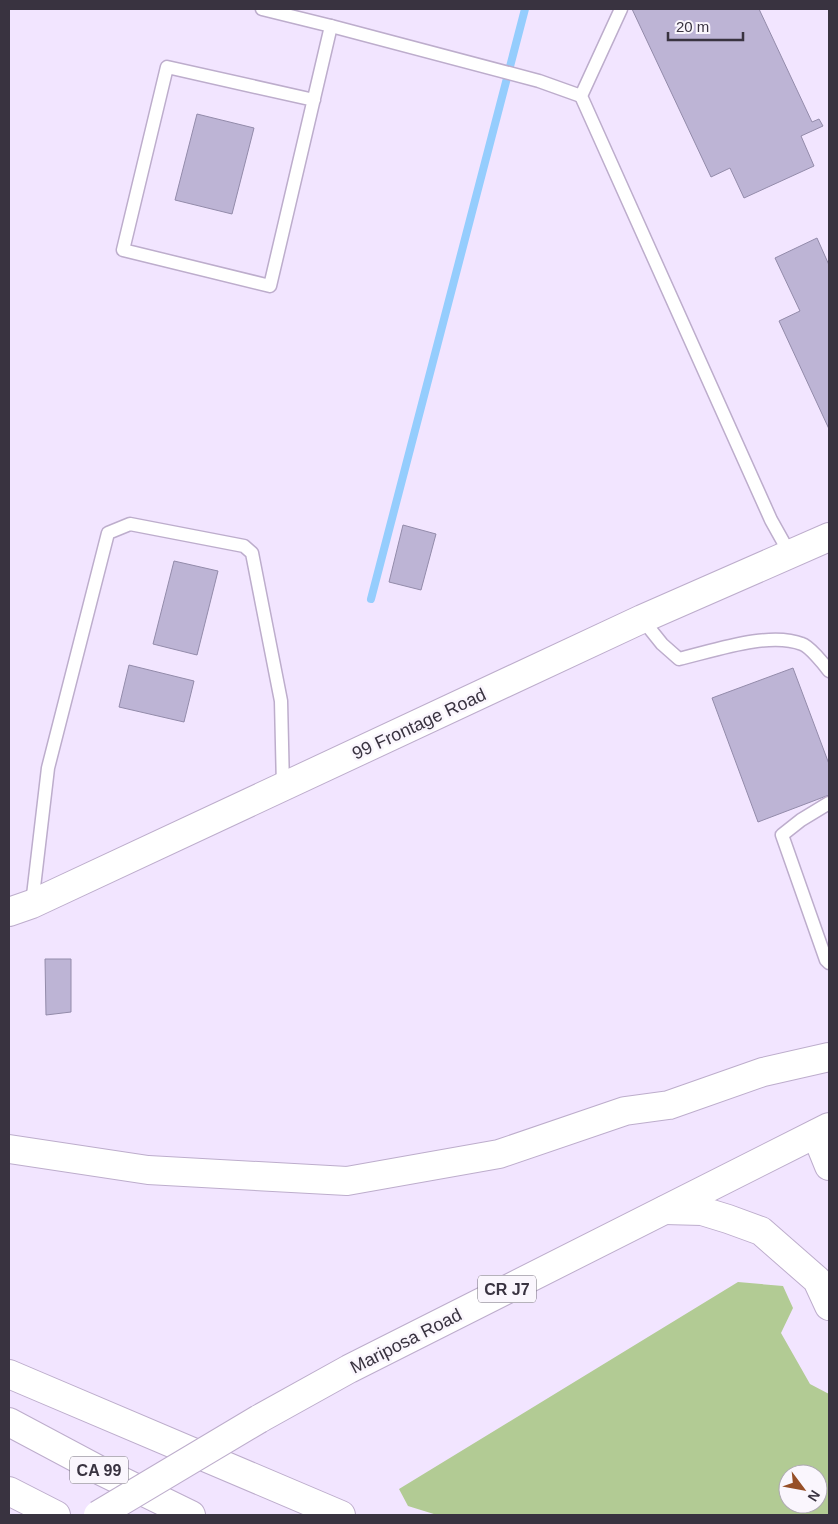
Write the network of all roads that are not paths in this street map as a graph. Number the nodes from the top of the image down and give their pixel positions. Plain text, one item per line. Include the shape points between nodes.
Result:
1 (262, 9) edge
2 (621, 9) edge
3 (279, 11) edge
4 (332, 26) junction
5 (581, 96) junction
6 (314, 100) junction
7 (829, 537) edge
8 (790, 554) junction
9 (642, 619) junction
10 (829, 671) edge
11 (283, 787) junction
12 (829, 804) edge
13 (20, 908) edge
14 (829, 963) edge
15 (829, 1057) edge
16 (822, 1131) edge
17 (9, 1149) edge
18 (829, 1166) edge
19 (665, 1210) junction
20 (829, 1306) edge
21 (9, 1374) edge
22 (9, 1422) edge
23 (9, 1491) edge
24 (56, 1515) edge
25 (98, 1515) edge
26 (192, 1515) edge
27 (341, 1515) edge

1 - 3 lane
2 - 5 lane
3 - 4 lane
4 - 5 lane via 539,81
4 - 6 lane
5 - 8 lane via 771,520
6 - 6 lane via 270,286 123,250 167,67
7 - 8 main road, 99 Frontage Road
8 - 9 main road, 99 Frontage Road
9 - 10 lane via 662,644 680,659 744,643 778,639 804,644
9 - 11 main road, 99 Frontage Road
11 - 13 main road, 99 Frontage Road
11 - 13 lane via 281,700 252,553 244,546 130,524 108,534 48,768
12 - 14 lane via 782,835
15 - 17 main road via 763,1072 669,1105 624,1111 499,1154 347,1181 148,1170
16 - 18 main road
16 - 19 main road, Mariposa Road / CR J7
19 - 20 main road via 702,1211 761,1231 817,1280
19 - 25 main road, Mariposa Road / CR J7, bridge via 349,1370 259,1419
21 - 27 main road
22 - 26 main road, CA 99
23 - 24 main road

